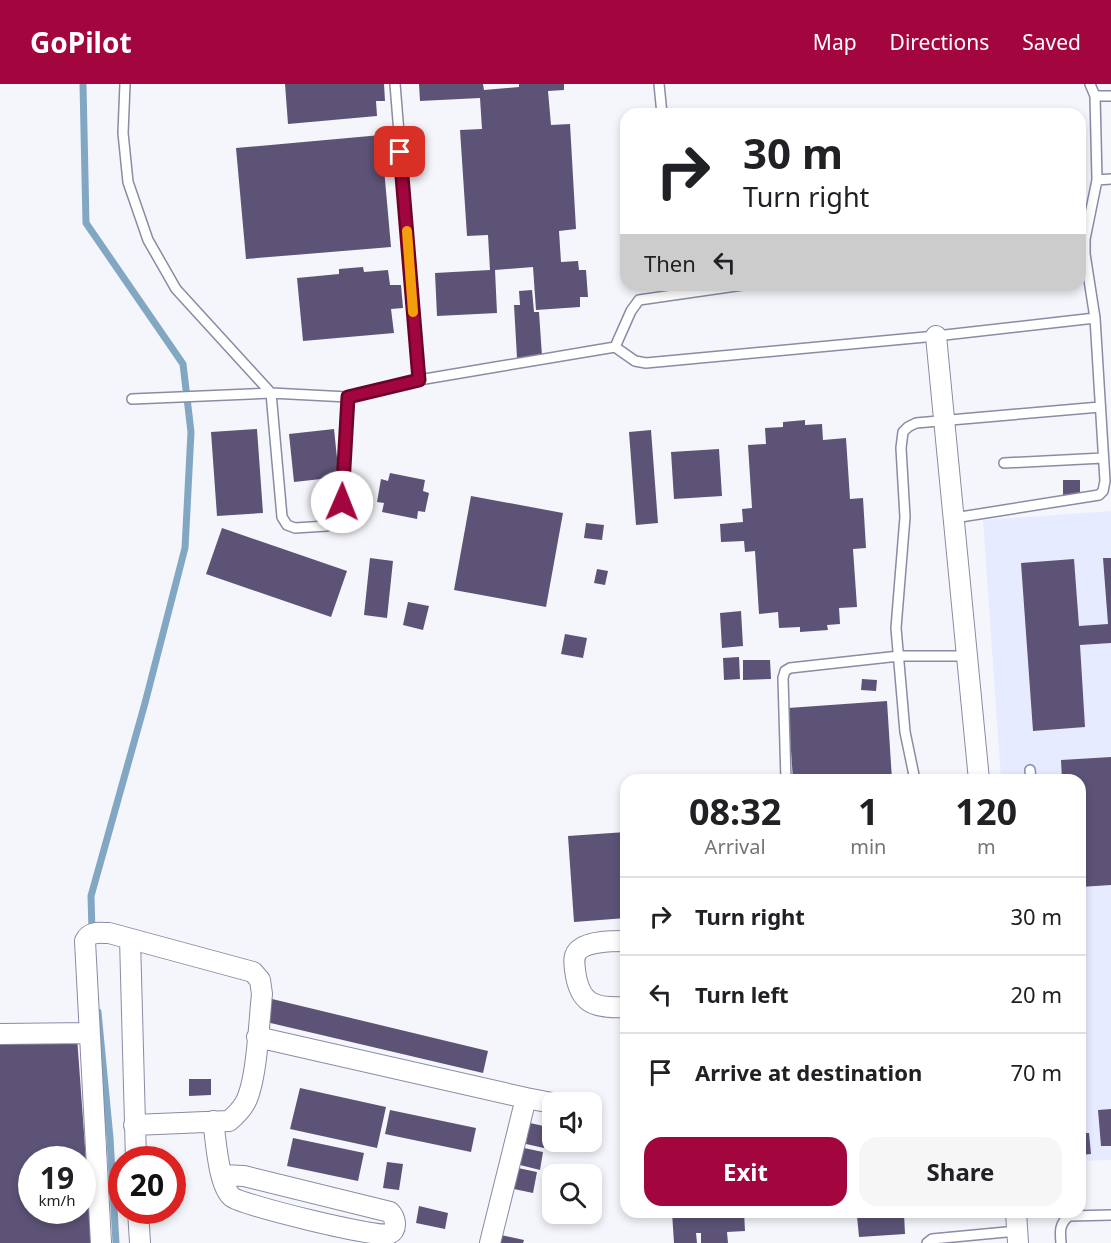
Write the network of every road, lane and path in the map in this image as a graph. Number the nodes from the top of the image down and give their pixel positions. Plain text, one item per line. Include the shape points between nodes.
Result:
1 (125, 84) edge
2 (395, 84) edge
3 (659, 84) edge
4 (1090, 84) edge
5 (1095, 96) junction
6 (1111, 96) edge
7 (661, 108) edge
8 (1111, 178) edge
9 (1097, 180) junction
10 (1086, 234) edge
11 (1086, 274) edge
12 (670, 291) edge
13 (1095, 318) junction
14 (936, 336) junction
15 (615, 347) junction
16 (419, 380) junction
17 (271, 393) junction
18 (348, 397) junction
19 (132, 399) dead end
20 (1100, 407) junction
21 (945, 421) junction
22 (1103, 458) junction
23 (1004, 463) dead end
24 (954, 518) junction
25 (898, 656) junction
26 (967, 656) junction
27 (786, 774) edge
28 (914, 774) edge
29 (978, 774) edge
30 (130, 939) junction
31 (620, 941) edge
32 (620, 1007) edge
33 (89, 1033) junction
34 (0, 1034) edge
35 (257, 1037) junction
36 (526, 1098) junction
37 (542, 1101) edge
38 (213, 1121) junction
39 (134, 1125) junction
40 (135, 1146) edge
41 (222, 1174) junction
42 (1111, 1215) edge
43 (1086, 1216) edge
44 (1067, 1218) edge
45 (139, 1224) edge
46 (1017, 1228) edge
47 (101, 1243) edge
48 (140, 1243) edge
49 (490, 1243) edge
50 (927, 1243) edge
51 (1061, 1243) edge

1 - 17 lane via 123,133 128,182 148,240 176,289
2 - 16 lane
3 - 7 lane
4 - 5 lane
5 - 6 lane
5 - 9 lane
8 - 9 lane
9 - 10 lane
11 - 13 lane
12 - 15 lane via 639,300
13 - 14 lane
13 - 20 lane
14 - 15 lane via 646,363 635,361
14 - 21 street
15 - 16 lane
16 - 18 lane
17 - 18 lane
17 - 18 lane via 282,517 286,525 295,528 327,526 336,518 342,502
17 - 19 lane
20 - 21 lane
20 - 22 lane
21 - 24 street
21 - 25 lane via 916,423 903,432 905,518 896,628
22 - 23 lane
22 - 24 lane via 1105,486 1099,495
24 - 26 street
25 - 26 lane
25 - 27 lane via 785,671
25 - 28 lane via 905,732
26 - 29 street
30 - 33 street via 94,934 85,942
30 - 35 street via 257,975 262,994
30 - 39 street
31 - 32 street via 586,946 574,958 583,998 596,1005
33 - 34 street
33 - 47 street
35 - 36 street
35 - 38 street via 252,1083 245,1104 229,1121
36 - 37 street
36 - 49 street
38 - 39 street
38 - 41 street
39 - 40 street
41 - 41 street via 390,1212 395,1227 386,1235 364,1232 262,1207 233,1198
42 - 43 lane
44 - 51 lane via 1060,1227
45 - 48 street
46 - 50 lane via 932,1239

